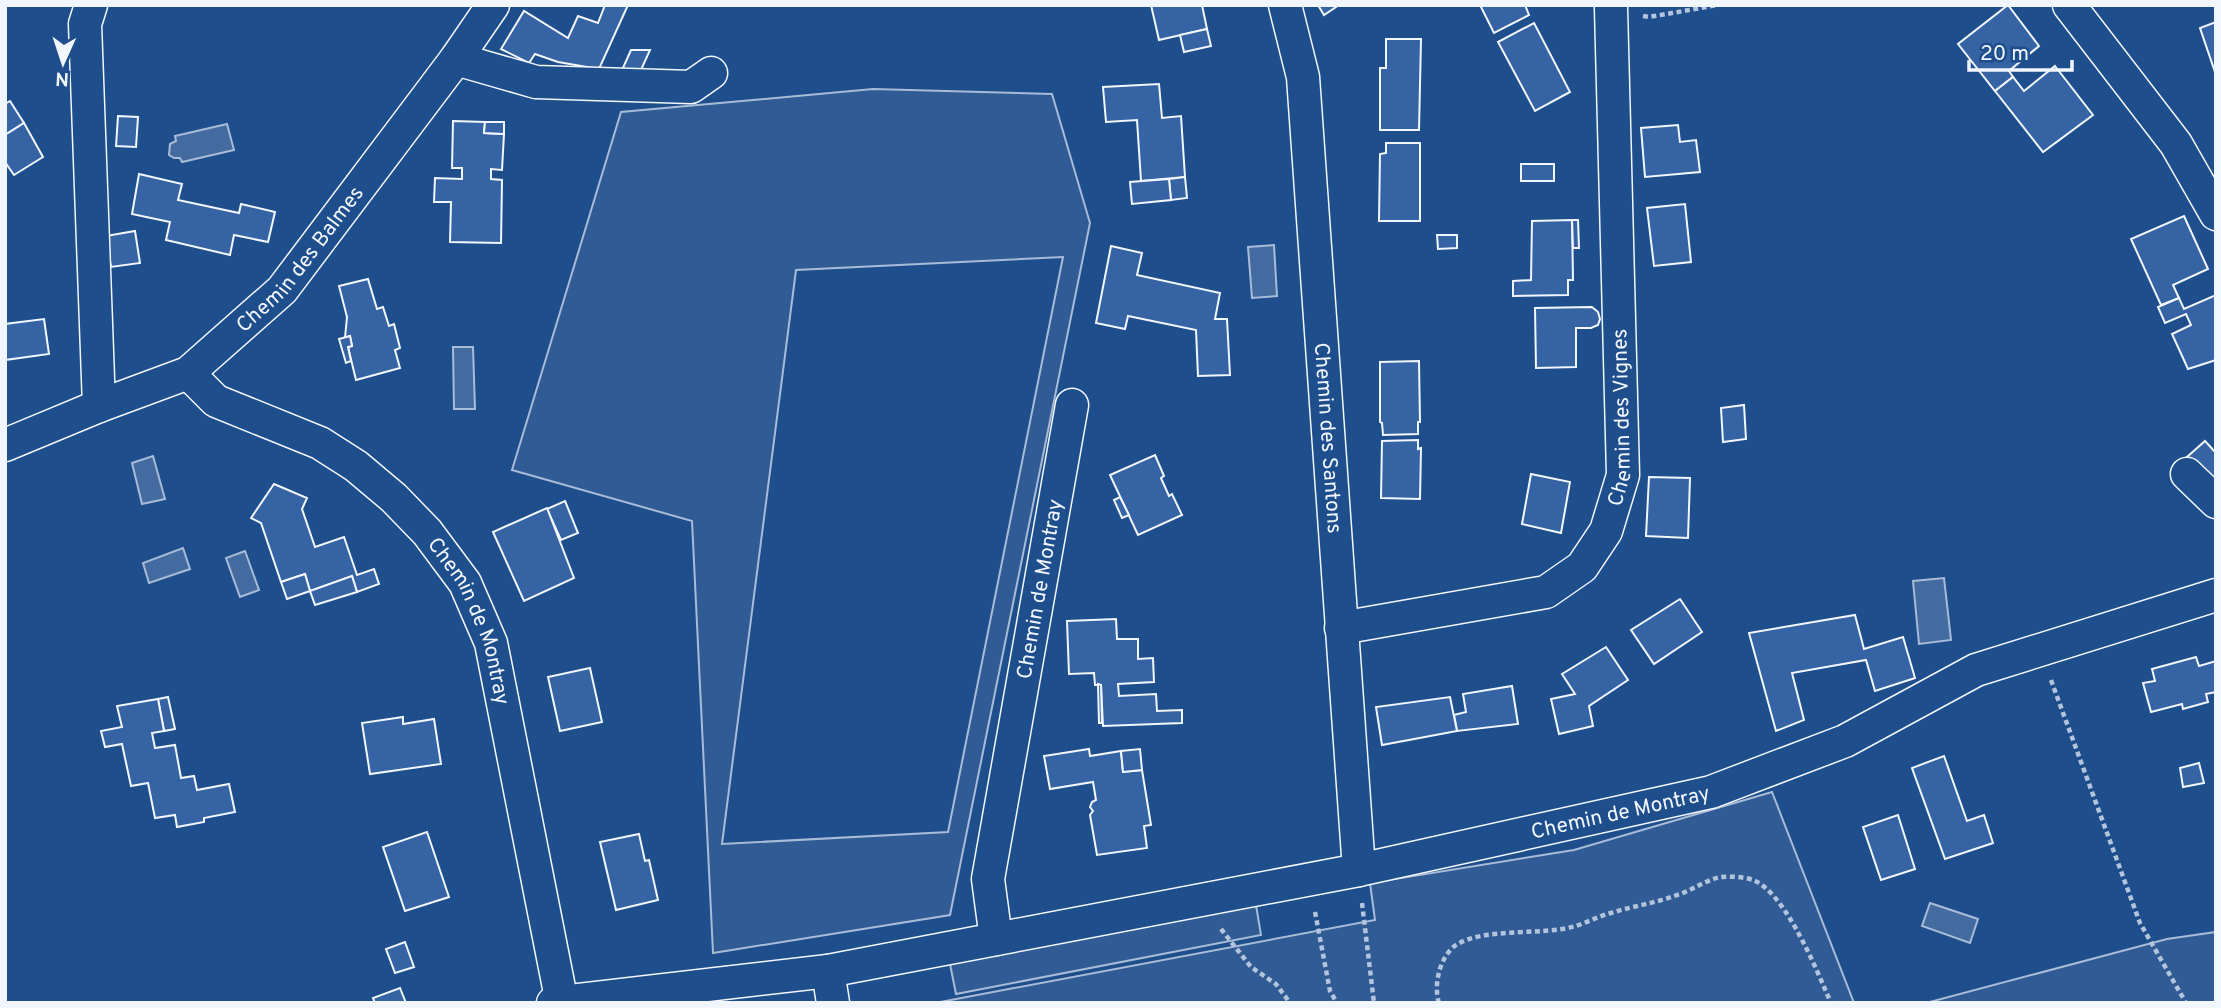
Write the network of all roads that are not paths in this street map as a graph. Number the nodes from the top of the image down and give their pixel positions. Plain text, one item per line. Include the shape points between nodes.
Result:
1 (91, 5) edge
2 (493, 5) edge
3 (1285, 5) edge
4 (2069, 5) edge
5 (1611, 8) road end
6 (456, 59) junction
7 (711, 73) dead end
8 (2216, 214) edge
9 (188, 373) junction
10 (1072, 405) dead end
11 (99, 406) junction
12 (5, 446) edge
13 (2187, 474) dead end
14 (2216, 502) edge
15 (2216, 595) edge
16 (1342, 628) junction
17 (1359, 870) junction
18 (996, 939) junction
19 (828, 971) junction
20 (559, 1002) edge
21 (833, 1003) edge

1 - 11 street via 85,24
2 - 6 street, Chemin des Balmes
3 - 16 street, Chemin des Santons via 1303,77
4 - 8 street via 2176,144
5 - 16 street, Chemin des Vignes via 1623,475 1606,531 1581,567 1546,592
6 - 7 street via 536,82 691,87
6 - 9 street, Chemin des Balmes via 282,290
9 - 11 street, Chemin des Balmes
9 - 20 street, Chemin de Montray via 216,401 320,443 356,466 427,531 465,583 491,643
10 - 18 street, Chemin de Montray via 988,879
11 - 12 street, Chemin des Balmes
13 - 14 street
15 - 17 street, Chemin de Montray via 1976,670 1845,741 1711,792
16 - 17 street, Chemin des Santons
17 - 18 street, Chemin de Montray
18 - 19 street, Chemin de Montray
19 - 20 street, Chemin de Montray
19 - 21 street

